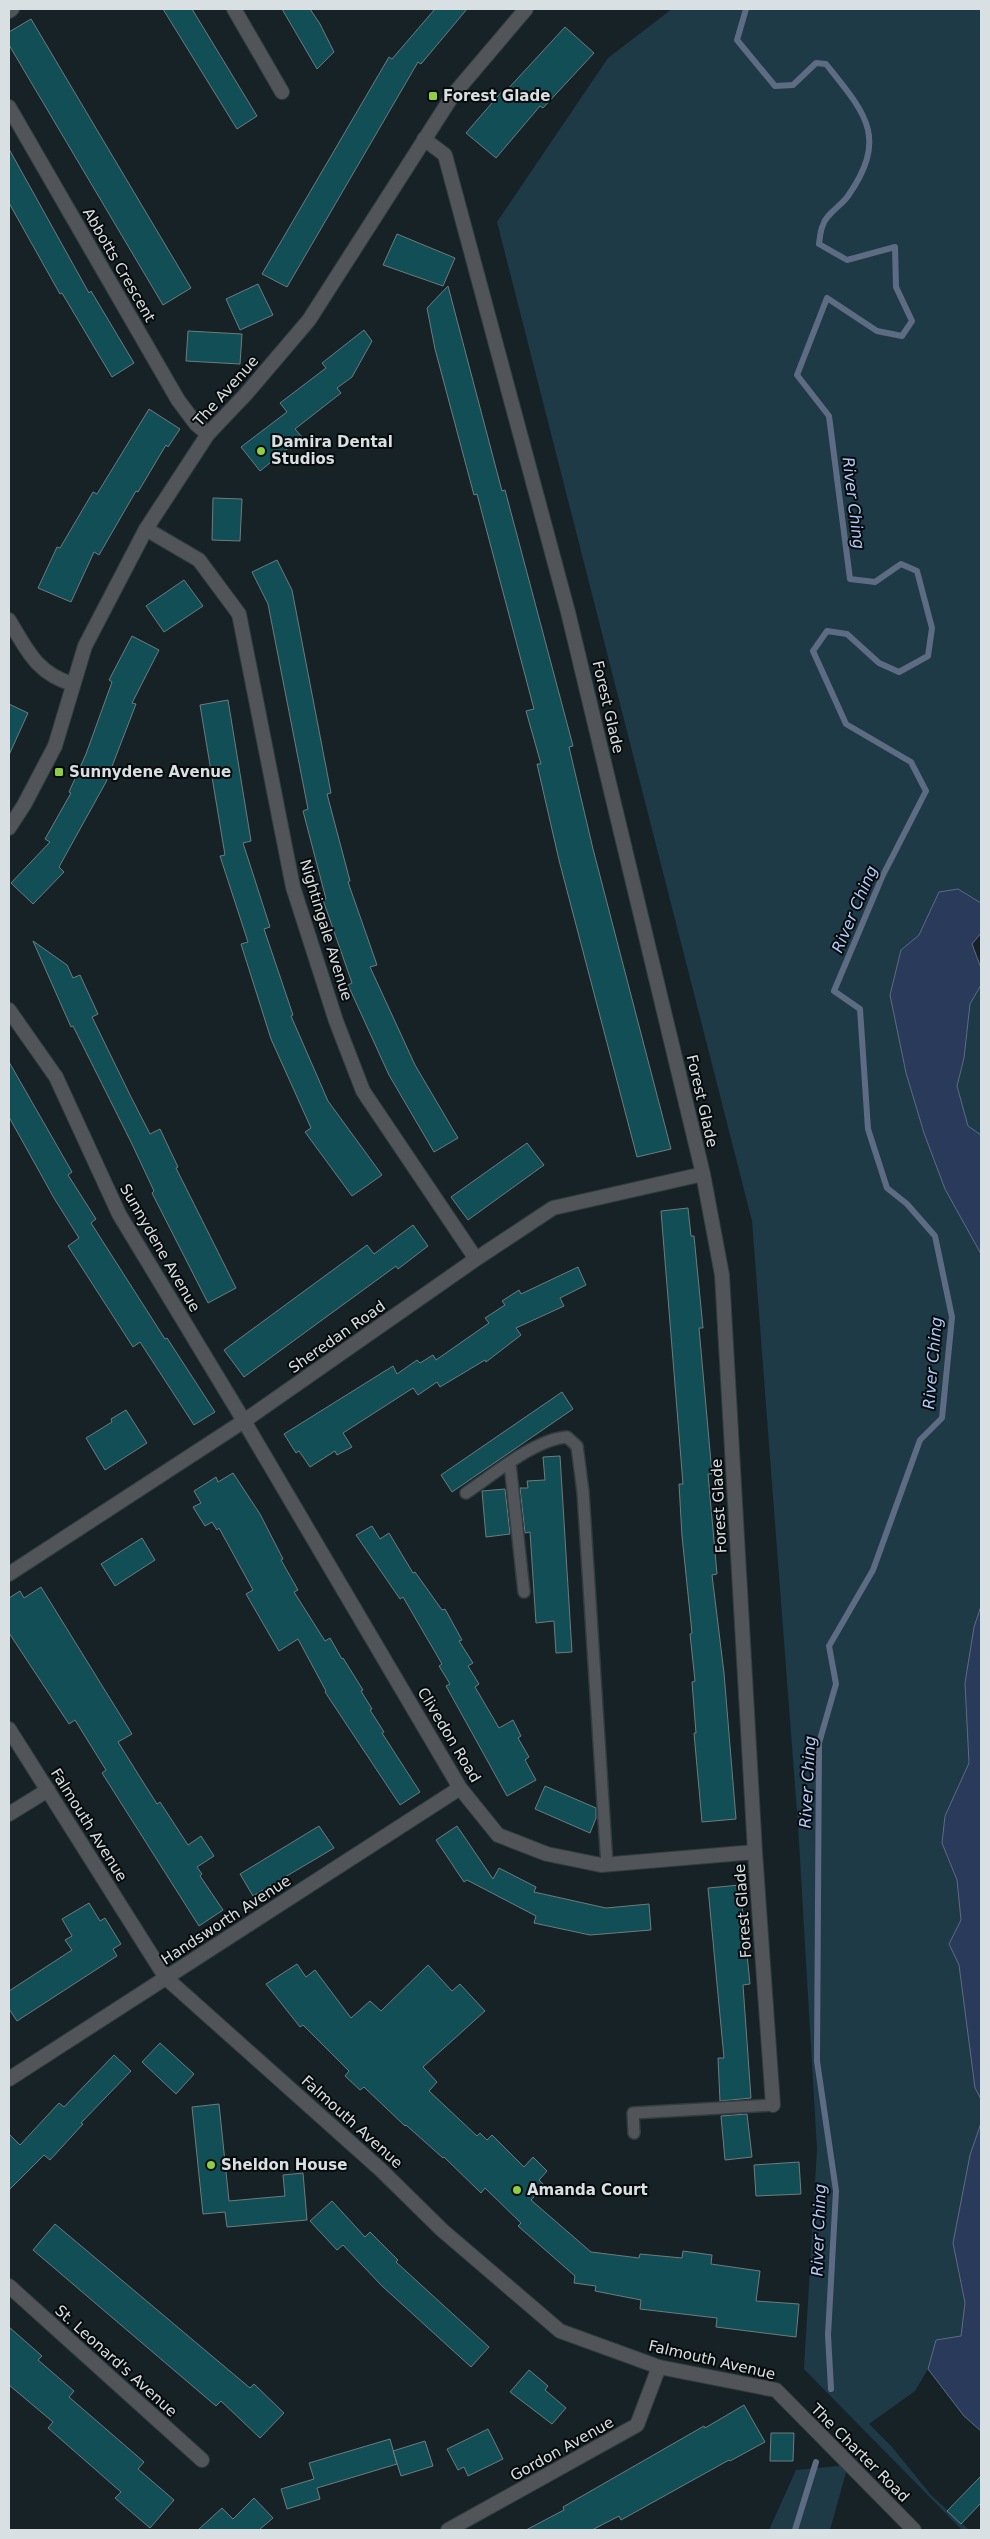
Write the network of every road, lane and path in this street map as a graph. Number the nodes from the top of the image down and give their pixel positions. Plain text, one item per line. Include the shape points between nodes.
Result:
1 (12, 9) edge
2 (234, 9) edge
3 (526, 9) edge
4 (9, 11) edge
5 (282, 92) dead end
6 (9, 107) edge
7 (424, 139) junction
8 (208, 434) junction
9 (146, 530) junction
10 (9, 620) edge
11 (73, 684) junction
12 (9, 828) edge
13 (9, 1010) edge
14 (703, 1174) junction
15 (476, 1259) junction
16 (244, 1422) junction
17 (510, 1464) junction
18 (466, 1493) dead end
19 (9, 1574) edge
20 (524, 1592) dead end
21 (9, 1729) edge
22 (460, 1788) junction
23 (48, 1790) junction
24 (9, 1814) edge
25 (755, 1852) junction
26 (607, 1865) junction
27 (166, 1978) junction
28 (9, 2079) edge
29 (773, 2105) joint
30 (634, 2133) dead end
31 (9, 2286) edge
32 (658, 2367) junction
33 (783, 2397) joint
34 (202, 2460) dead end
35 (448, 2530) edge
36 (914, 2530) edge

1 - 4 street
2 - 5 street
3 - 7 street, The Avenue via 453,95
6 - 8 street, Abbotts Crescent via 178,400
7 - 8 street, The Avenue via 309,320
7 - 14 street, Forest Glade via 445,155 558,574
8 - 9 street, The Avenue
9 - 11 street, The Avenue via 85,646
9 - 15 street, Nightingale Avenue via 199,560 239,614 293,887 336,1021 363,1091
10 - 11 street via 39,666 51,676
11 - 12 street, The Avenue via 55,746
13 - 16 street, Sunnydene Avenue via 56,1077 118,1214
14 - 15 street, Sheredan Road via 553,1208
14 - 25 street, Forest Glade via 722,1275
15 - 16 street, Sheredan Road
16 - 19 street, Sheredan Road
16 - 22 street, Clivedon Road
17 - 18 lane
17 - 20 lane
17 - 26 lane via 558,1438 567,1437 577,1446
21 - 23 street, Falmouth Avenue
22 - 26 street, Clivedon Road via 498,1834 547,1854
22 - 27 street, Handsworth Avenue
23 - 24 street
23 - 27 street, Falmouth Avenue
25 - 26 street, Clivedon Road
25 - 29 street, Forest Glade
27 - 28 street, Handsworth Avenue
27 - 32 street, Falmouth Avenue via 381,2170 442,2230 560,2331
29 - 30 lane via 633,2113
31 - 34 street, St. Leonard's Avenue
32 - 33 street, Falmouth Avenue via 776,2390
32 - 35 street, Gordon Avenue via 637,2425
33 - 36 street, The Charter Road

